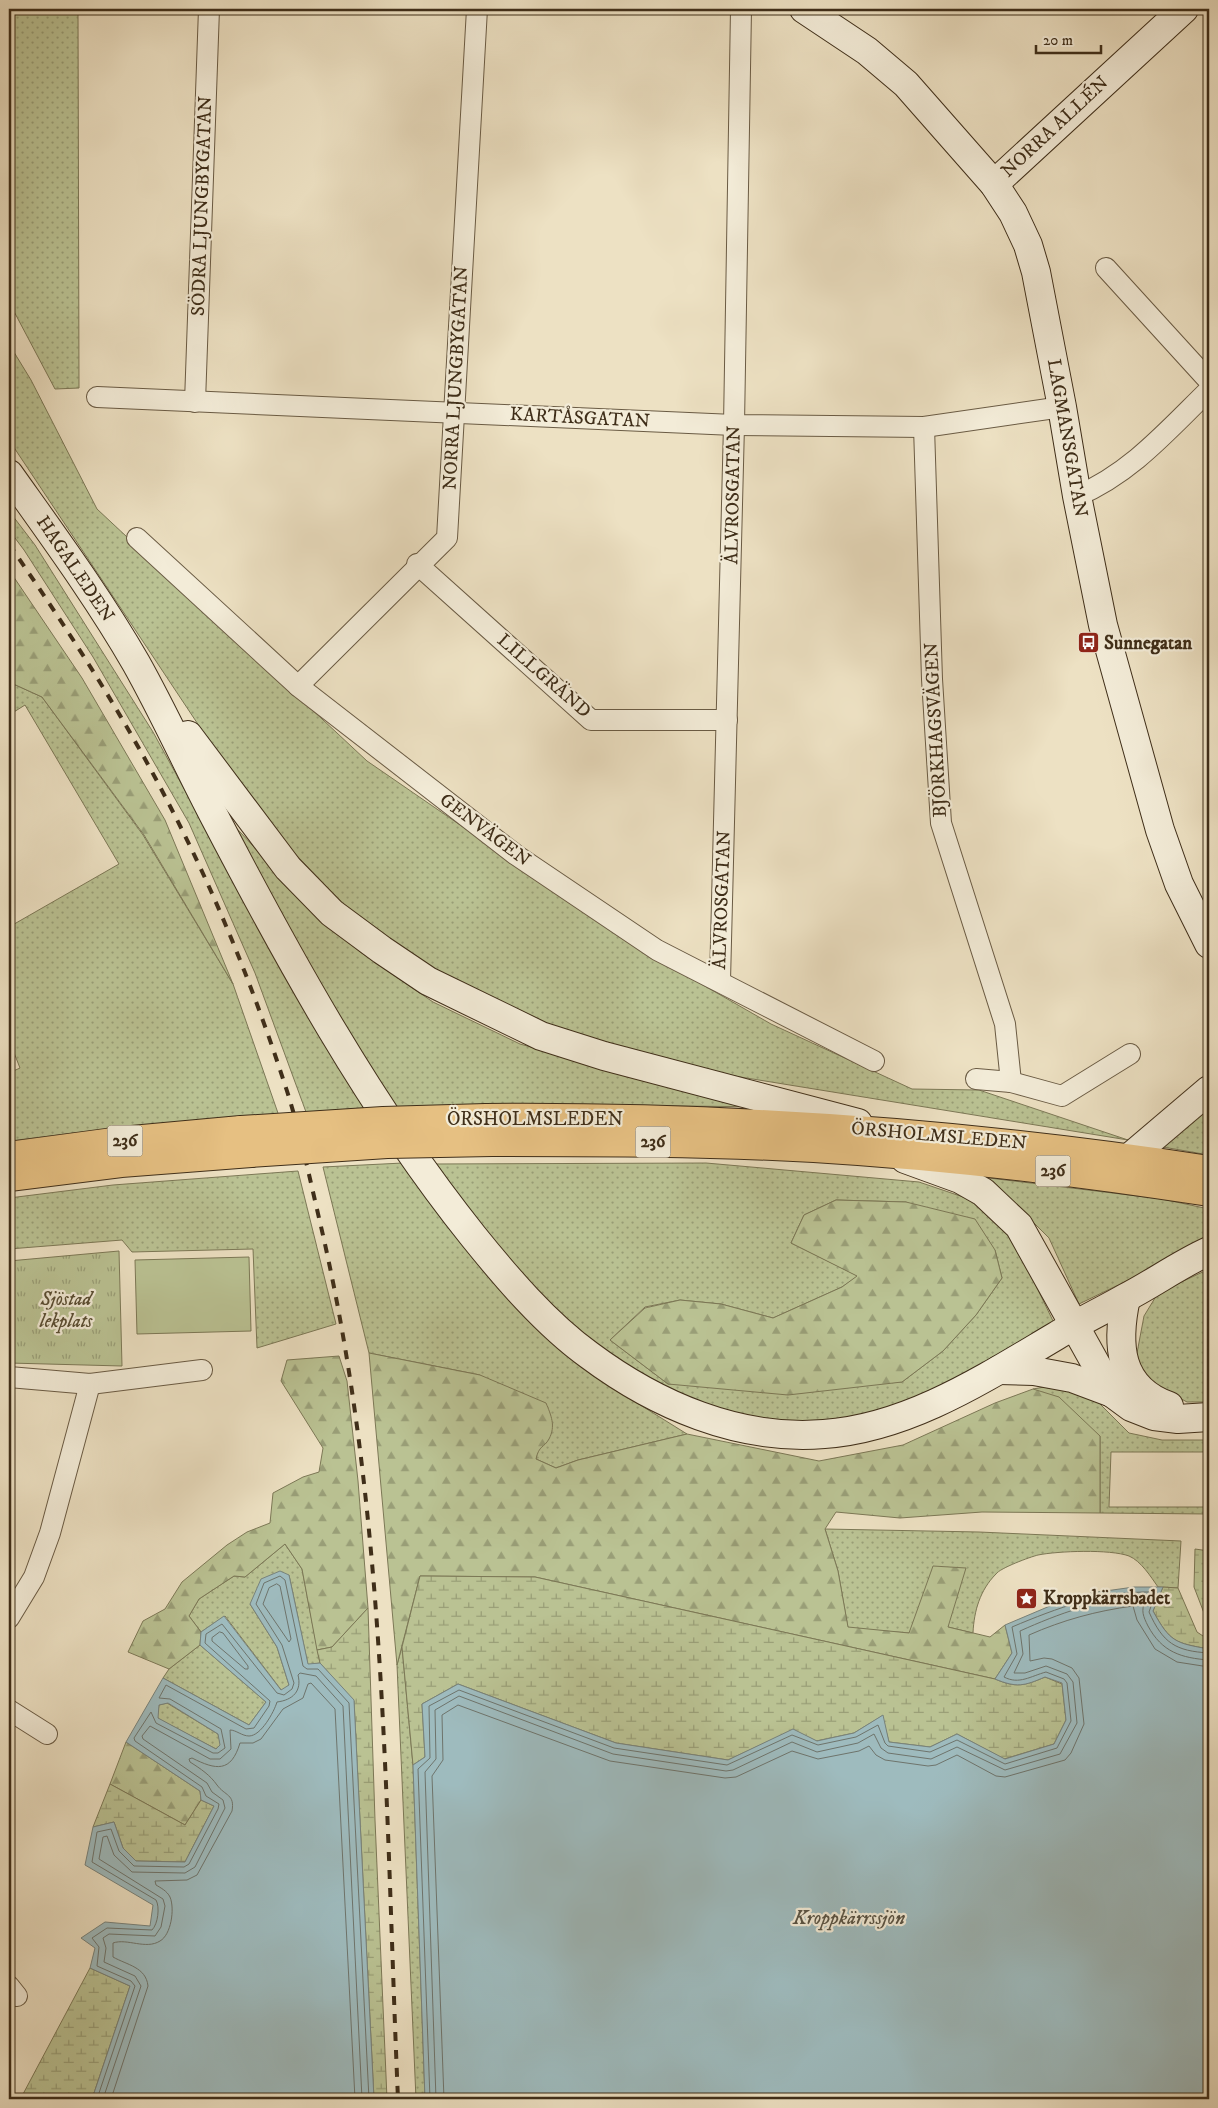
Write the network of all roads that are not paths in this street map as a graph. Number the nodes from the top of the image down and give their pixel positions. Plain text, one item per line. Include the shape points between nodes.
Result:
1 (209, 9) edge
2 (477, 9) edge
3 (741, 9) edge
4 (804, 9) edge
5 (1184, 9) edge
6 (994, 184) junction
7 (1106, 268) dead end
8 (1209, 381) edge
9 (1209, 390) edge
10 (97, 397) dead end
11 (195, 402) junction
12 (1062, 407) junction
13 (454, 413) junction
14 (734, 425) junction
15 (924, 427) junction
16 (9, 474) edge
17 (1077, 496) junction
18 (138, 538) dead end
19 (417, 564) junction
20 (137, 666) junction
21 (298, 686) junction
22 (727, 720) junction
23 (1209, 944) edge
24 (720, 981) junction
25 (1130, 1054) dead end
26 (874, 1061) dead end
27 (976, 1079) dead end
28 (1011, 1082) junction
29 (1209, 1090) edge
30 (489, 1130) junction
31 (886, 1130) junction
32 (246, 1141) junction
33 (9, 1156) edge
34 (896, 1156) junction
35 (1129, 1158) junction
36 (1209, 1170) edge
37 (9, 1177) edge
38 (1209, 1192) edge
39 (1209, 1251) edge
40 (1126, 1298) junction
41 (1075, 1324) junction
42 (202, 1370) dead end
43 (999, 1370) junction
44 (9, 1377) edge
45 (90, 1384) junction
46 (1112, 1393) junction
47 (1209, 1417) edge
48 (9, 1618) edge
49 (9, 1710) edge
50 (46, 1734) dead end

1 - 11 street, SÖDRA LJUNGBYGATAN
2 - 13 street, NORRA LJUNGBYGATAN
3 - 14 street, ÄLVROSGATAN
4 - 6 street, LAGMANSGATAN via 867,51 906,84
5 - 6 street, NORRA ALLÉN
6 - 12 street, LAGMANSGATAN via 1028,245
7 - 8 street
9 - 17 street via 1125,470
10 - 11 street, KARTÅSGATAN
11 - 13 street, KARTÅSGATAN
12 - 15 street, KARTÅSGATAN
12 - 17 street, LAGMANSGATAN
13 - 14 street, KARTÅSGATAN
13 - 19 street, NORRA LJUNGBYGATAN via 447,538
14 - 15 street, KARTÅSGATAN
14 - 22 street, ÄLVROSGATAN
15 - 28 street, BJÖRKHAGSVÄGEN via 932,679 941,823 1005,1024
16 - 20 street, HAGALEDEN via 106,613
17 - 23 street, LAGMANSGATAN via 1104,625 1160,830 1179,884
18 - 21 street, GENVÄGEN
19 - 21 street, NORRA LJUNGBYGATAN
19 - 22 street, LILLGRÄND via 591,720
20 - 31 street via 288,868 332,913 428,981 541,1036
20 - 43 street via 308,989 389,1121 446,1202 503,1274 585,1353 658,1400 685,1412 751,1430 788,1434 823,1434 879,1424 914,1413
21 - 24 street, GENVÄGEN via 516,855 657,950
22 - 24 street, ÄLVROSGATAN
24 - 26 street, GENVÄGEN
25 - 28 street via 1062,1096
27 - 28 street
29 - 35 street
30 - 31 main road, ÖRSHOLMSLEDEN / 236 via 711,1120
30 - 32 main road, ÖRSHOLMSLEDEN / 236, bridge via 383,1121
30 - 34 main road, ÖRSHOLMSLEDEN / 236 via 655,1142 814,1148
31 - 35 main road, ÖRSHOLMSLEDEN / 236
32 - 33 main road, ÖRSHOLMSLEDEN / 236 via 121,1141
32 - 37 main road, ÖRSHOLMSLEDEN / 236 via 122,1163
34 - 38 main road, ÖRSHOLMSLEDEN / 236 via 1131,1180
34 - 41 street via 960,1179 984,1192 1004,1210 1027,1238
35 - 36 main road, ÖRSHOLMSLEDEN / 236
39 - 40 street
40 - 41 street
40 - 47 street via 1122,1319 1122,1355 1138,1388 1155,1401
41 - 43 street
41 - 46 street
42 - 45 street
43 - 46 street via 1054,1374
44 - 45 street
45 - 48 street via 50,1533 34,1577
46 - 47 street via 1131,1407 1154,1416
49 - 50 street

